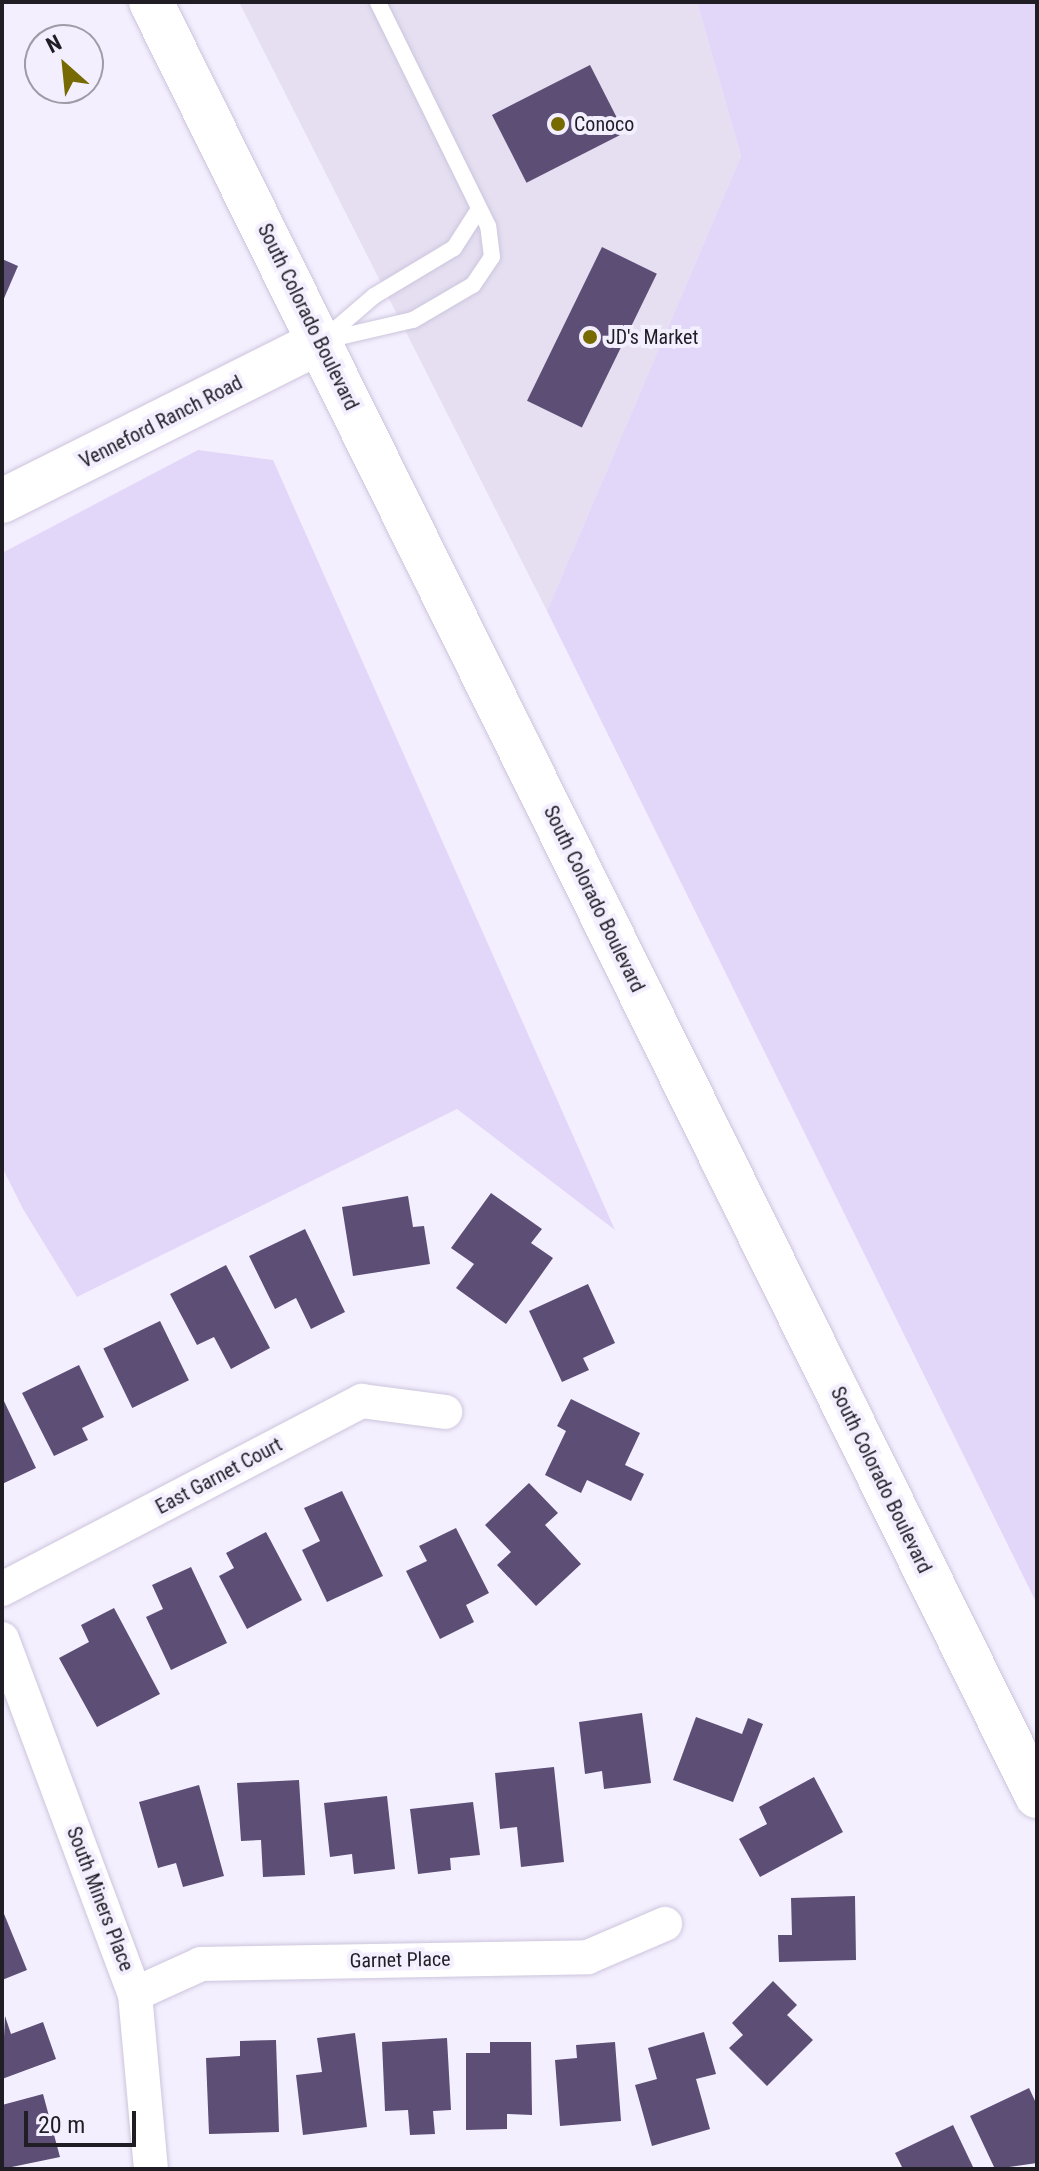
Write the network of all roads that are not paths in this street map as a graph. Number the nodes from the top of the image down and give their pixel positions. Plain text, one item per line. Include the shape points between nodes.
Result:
1 (151, 2) edge
2 (378, 2) edge
3 (479, 209) junction
4 (320, 342) junction
5 (2, 501) edge
6 (445, 1412) dead end
7 (2, 1589) edge
8 (2, 1639) edge
9 (1037, 1796) edge
10 (665, 1924) dead end
11 (135, 1994) junction
12 (151, 2169) edge

1 - 4 main road, South Colorado Boulevard
2 - 3 lane
3 - 4 lane via 454,248 374,296
3 - 4 lane via 492,247 473,285 413,320
4 - 5 main road, Venneford Ranch Road
4 - 9 main road, South Colorado Boulevard
6 - 7 street, East Garnet Court via 362,1401
8 - 11 street, South Miners Place
10 - 11 street, Garnet Place via 588,1957 201,1964
11 - 12 street, South Miners Place

